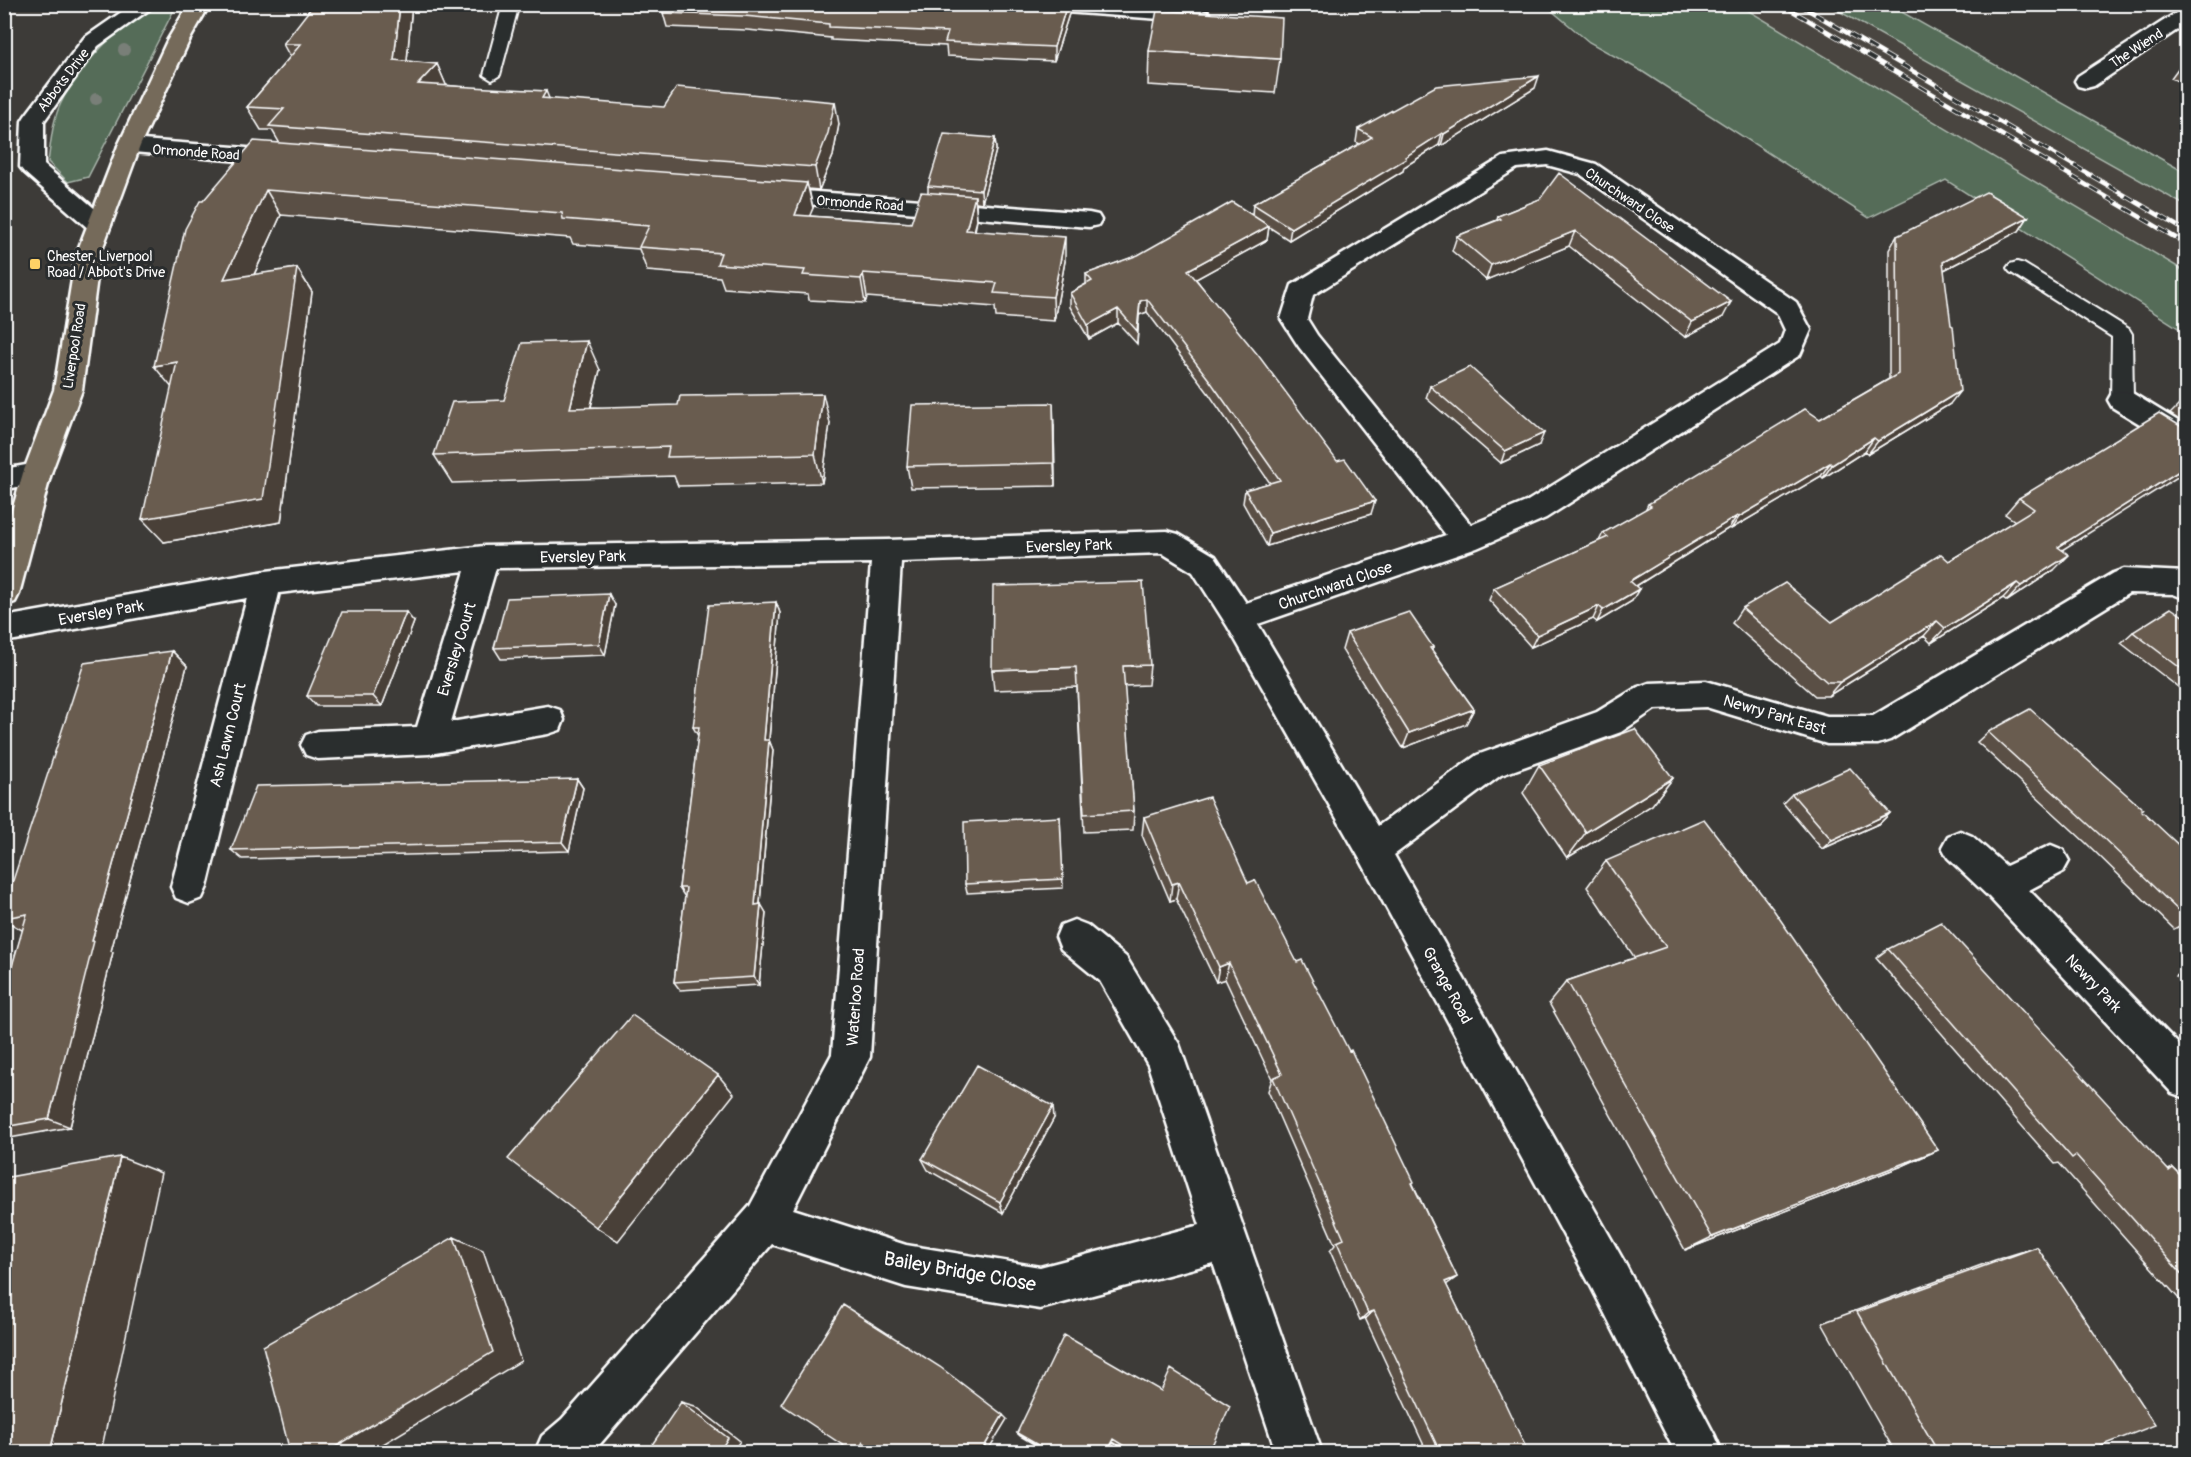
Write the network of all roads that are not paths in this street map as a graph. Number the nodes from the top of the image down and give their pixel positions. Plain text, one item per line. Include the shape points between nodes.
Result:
1 (147, 4) edge
2 (200, 4) edge
3 (511, 4) edge
4 (1038, 4) edge
5 (1126, 8) edge
6 (2187, 15) edge
7 (1217, 17) edge
8 (492, 75) dead end
9 (2086, 81) dead end
10 (129, 146) junction
11 (307, 160) edge
12 (745, 194) edge
13 (1089, 220) dead end
14 (99, 225) junction
15 (2017, 268) dead end
16 (2122, 400) joint
17 (2187, 439) edge
18 (37, 473) junction
19 (4, 480) edge
20 (1466, 540) junction
21 (1167, 542) joint
22 (887, 551) junction
23 (484, 557) junction
24 (2184, 582) edge
25 (266, 583) junction
26 (4, 594) edge
27 (1239, 618) junction
28 (4, 630) edge
29 (548, 720) dead end
30 (429, 740) junction
31 (318, 745) dead end
32 (1960, 848) dead end
33 (1373, 850) junction
34 (2051, 861) dead end
35 (2002, 886) junction
36 (189, 887) dead end
37 (1074, 937) dead end
38 (2187, 1079) edge
39 (765, 1221) junction
40 (1226, 1239) junction
41 (558, 1452) edge
42 (1299, 1452) edge
43 (1699, 1452) edge

1 - 14 street, Abbots Drive via 91,42 33,121 33,167
2 - 10 highway, Liverpool Road via 178,41
3 - 8 lane
4 - 5 street
5 - 7 street
6 - 9 street, The Wiend
10 - 11 street, Ormonde Road
10 - 14 highway, Liverpool Road
12 - 13 street, Ormonde Road
14 - 18 highway, Liverpool Road via 88,255 68,390
15 - 16 lane via 2122,334
16 - 17 street
18 - 19 street
18 - 26 highway, Liverpool Road
20 - 20 street, Churchward Close via 1536,510 1791,349 1798,330 1787,308 1588,169 1548,158 1511,162 1301,291 1294,319 1308,341
20 - 27 street, Churchward Close
21 - 22 street, Eversley Park
21 - 27 street, Grange Road via 1204,564
22 - 23 street, Eversley Park
22 - 39 street, Waterloo Road via 851,1057
23 - 25 street, Eversley Park
23 - 30 street, Eversley Court
24 - 33 street, Newry Park East via 2124,581 1878,730 1827,730 1706,694 1649,696 1609,722 1489,765
25 - 28 street, Eversley Park
25 - 36 street, Ash Lawn Court
27 - 33 street, Grange Road
29 - 30 street
30 - 31 street
32 - 35 street, Newry Park
33 - 43 street, Grange Road via 1607,1273
34 - 35 street
35 - 38 street, Newry Park
37 - 40 street via 1113,969 1165,1057
39 - 40 street, Bailey Bridge Close via 906,1266 1040,1288
39 - 41 street, Waterloo Road via 578,1435
40 - 42 street

